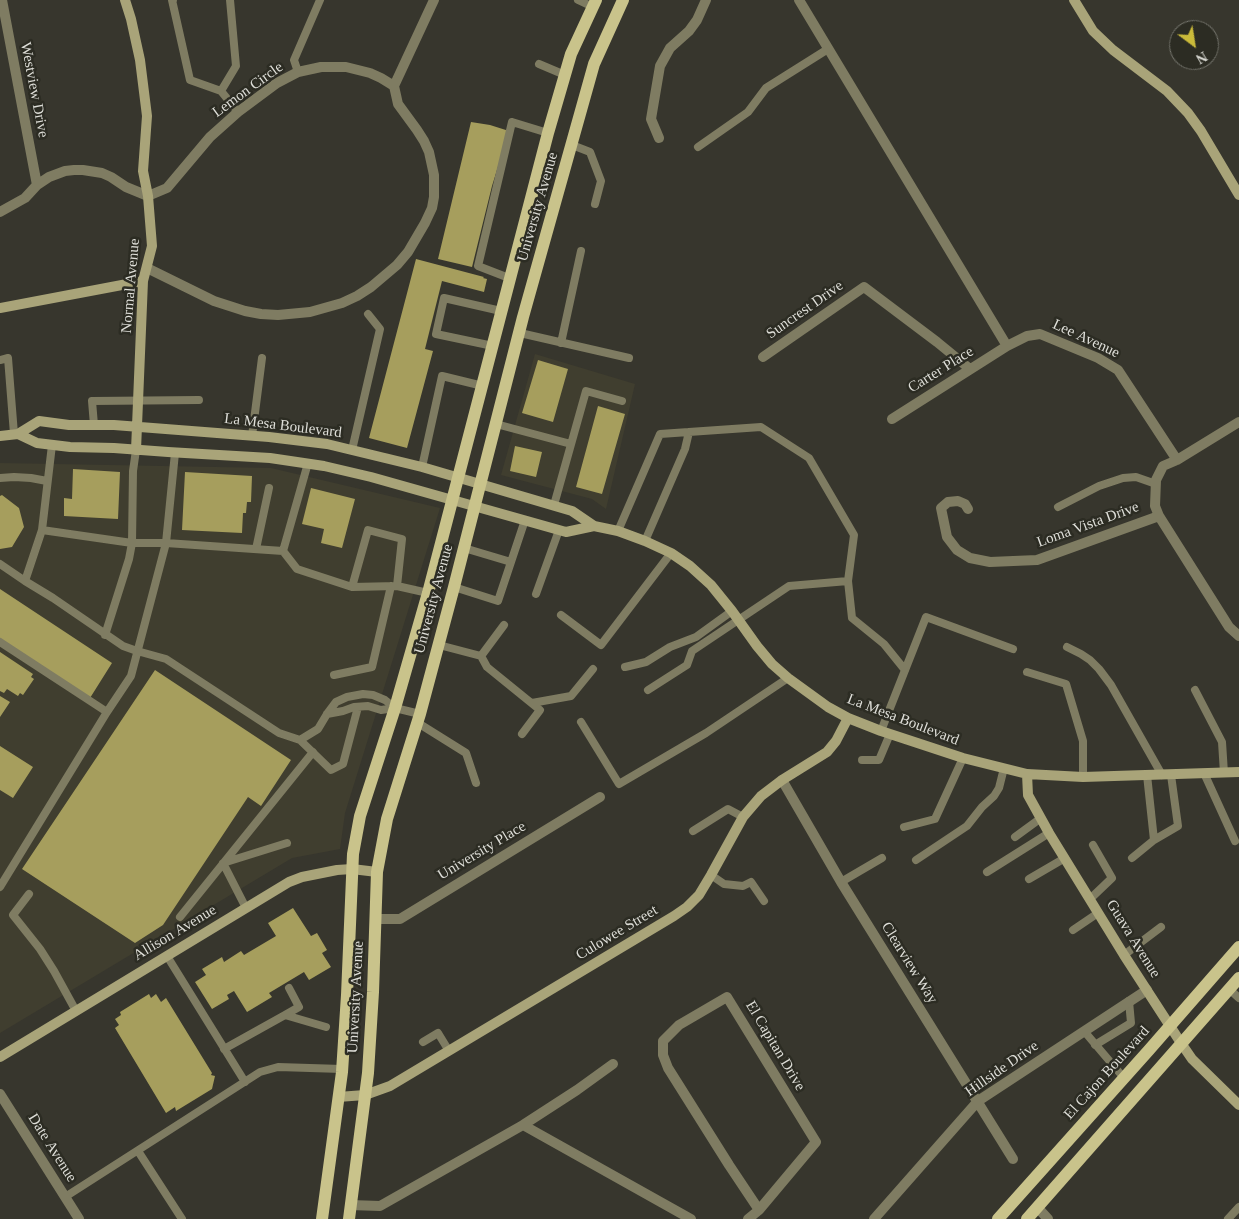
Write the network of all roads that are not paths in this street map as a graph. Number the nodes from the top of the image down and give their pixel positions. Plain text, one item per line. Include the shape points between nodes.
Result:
1 (2, 0) edge
2 (125, 0) edge
3 (173, 0) edge
4 (230, 0) edge
5 (320, 0) edge
6 (434, 0) edge
7 (578, 0) edge
8 (623, 0) edge
9 (706, 0) edge
10 (799, 0) edge
11 (1074, 0) edge
12 (594, 3) edge
13 (828, 49) junction
14 (539, 64) dead end
15 (298, 72) junction
16 (565, 75) junction
17 (394, 86) junction
18 (221, 91) junction
19 (238, 112) junction
20 (548, 133) junction
21 (659, 138) dead end
22 (572, 145) junction
23 (698, 147) dead end
24 (37, 185) junction
25 (1238, 189) edge
26 (148, 196) junction
27 (595, 204) dead end
28 (0, 212) edge
29 (581, 251) dead end
30 (146, 268) junction
31 (510, 278) junction
32 (143, 281) junction
33 (0, 308) edge
34 (502, 312) junction
35 (368, 314) dead end
36 (520, 334) junction
37 (561, 343) junction
38 (493, 346) junction
39 (1007, 346) junction
40 (763, 357) dead end
41 (262, 358) dead end
42 (629, 358) dead end
43 (0, 360) edge
44 (970, 369) junction
45 (483, 386) junction
46 (138, 400) junction
47 (199, 400) dead end
48 (622, 401) dead end
49 (892, 419) dead end
50 (1239, 422) edge
51 (496, 424) junction
52 (94, 425) junction
53 (137, 427) junction
54 (690, 432) junction
55 (16, 434) junction
56 (0, 436) edge
57 (252, 436) junction
58 (571, 444) junction
59 (52, 445) junction
60 (136, 450) junction
61 (352, 450) junction
62 (175, 453) junction
63 (1177, 460) junction
64 (308, 463) junction
65 (422, 467) junction
66 (0, 478) edge
67 (459, 478) junction
68 (48, 481) junction
69 (481, 484) junction
70 (1156, 484) junction
71 (269, 488) dead end
72 (452, 500) junction
73 (554, 505) junction
74 (475, 506) junction
75 (1058, 507) dead end
76 (968, 509) dead end
77 (1159, 516) junction
78 (524, 520) junction
79 (594, 526) junction
80 (42, 530) junction
81 (559, 530) junction
82 (618, 531) junction
83 (645, 541) junction
84 (132, 543) junction
85 (166, 543) junction
86 (464, 548) junction
87 (256, 549) junction
88 (283, 551) junction
89 (671, 553) junction
90 (511, 562) junction
91 (0, 564) edge
92 (25, 581) junction
93 (848, 581) junction
94 (394, 586) junction
95 (352, 587) junction
96 (454, 587) junction
97 (428, 593) junction
98 (536, 594) dead end
99 (732, 610) junction
100 (561, 615) dead end
101 (738, 621) junction
102 (504, 625) dead end
103 (105, 635) junction
104 (1239, 636) edge
105 (0, 642) edge
106 (439, 645) junction
107 (1067, 647) dead end
108 (1012, 649) dead end
109 (137, 651) junction
110 (481, 656) junction
111 (624, 666) dead end
112 (593, 669) dead end
113 (905, 670) junction
114 (1028, 672) dead end
115 (334, 675) dead end
116 (788, 678) junction
117 (648, 690) dead end
118 (1195, 690) dead end
119 (532, 704) junction
120 (358, 707) junction
121 (395, 708) junction
122 (107, 712) junction
123 (327, 714) junction
124 (419, 718) junction
125 (848, 718) junction
126 (581, 722) dead end
127 (885, 733) junction
128 (522, 734) dead end
129 (300, 740) junction
130 (313, 752) junction
131 (962, 758) junction
132 (862, 760) dead end
133 (1004, 768) junction
134 (1239, 772) edge
135 (1204, 773) junction
136 (1224, 773) junction
137 (1027, 774) junction
138 (1147, 775) junction
139 (1167, 775) junction
140 (1083, 777) junction
141 (782, 780) junction
142 (476, 783) dead end
143 (600, 797) dead end
144 (743, 817) junction
145 (1041, 818) junction
146 (904, 827) dead end
147 (693, 832) dead end
148 (1049, 833) junction
149 (1015, 837) dead end
150 (1154, 840) junction
151 (1235, 841) dead end
152 (287, 843) dead end
153 (1093, 845) dead end
154 (882, 858) dead end
155 (1065, 858) junction
156 (1132, 858) dead end
157 (916, 860) dead end
158 (223, 864) junction
159 (352, 869) junction
160 (377, 872) junction
161 (987, 872) dead end
162 (711, 875) junction
163 (1029, 878) dead end
164 (841, 882) junction
165 (0, 887) edge
166 (28, 894) dead end
167 (1090, 899) junction
168 (764, 901) dead end
169 (246, 908) junction
170 (1098, 913) junction
171 (180, 918) dead end
172 (376, 919) junction
173 (1160, 927) dead end
174 (1073, 930) dead end
175 (1239, 947) edge
176 (1124, 955) junction
177 (167, 956) junction
178 (1239, 978) edge
179 (289, 988) dead end
180 (1229, 989) junction
181 (1147, 990) junction
182 (1239, 998) edge
183 (1129, 1001) junction
184 (76, 1011) junction
185 (284, 1015) junction
186 (1170, 1026) junction
187 (326, 1027) dead end
188 (1084, 1031) junction
189 (423, 1042) dead end
190 (1181, 1044) junction
191 (1095, 1045) junction
192 (224, 1049) junction
193 (449, 1050) junction
194 (0, 1057) edge
195 (613, 1064) dead end
196 (342, 1069) junction
197 (1124, 1078) junction
198 (245, 1082) junction
199 (0, 1094) edge
200 (365, 1096) junction
201 (338, 1097) junction
202 (978, 1101) junction
203 (1239, 1105) edge
204 (523, 1125) junction
205 (138, 1151) junction
206 (1013, 1159) dead end
207 (65, 1197) junction
208 (350, 1205) junction
209 (1038, 1207) junction
210 (1239, 1207) edge
211 (759, 1210) junction
212 (79, 1219) edge
213 (182, 1219) edge
214 (322, 1219) edge
215 (349, 1219) edge
216 (691, 1219) edge
217 (748, 1219) edge
218 (874, 1219) edge
219 (998, 1219) edge
220 (1027, 1219) edge
221 (1048, 1219) edge
222 (1228, 1219) edge

1 - 24 street, Westview Drive
2 - 26 street, Normal Avenue via 140,60 147,116 143,171
3 - 18 lane via 190,80
4 - 18 lane via 236,66
5 - 15 lane via 294,60
6 - 17 street
7 - 12 lane
8 - 22 main road, University Avenue via 594,64
9 - 21 street via 697,20 670,48 660,66 651,118
10 - 13 street
11 - 25 street via 1093,32 1167,91 1188,113
12 - 16 main road, University Avenue
13 - 23 lane via 766,88 748,112
13 - 39 street
14 - 16 lane
15 - 17 street, Lemon Circle via 321,67 346,67 370,73
15 - 19 street, Lemon Circle
16 - 20 main road, University Avenue
17 - 30 street via 398,104 429,152 434,197 425,223 408,252 371,287 342,303 310,312 261,314 230,306
18 - 19 lane
19 - 26 street, Lemon Circle via 210,137 167,188
20 - 31 main road, University Avenue
20 - 31 lane via 512,122 478,266
22 - 27 lane via 590,152 601,182
22 - 36 main road, University Avenue
24 - 26 street via 57,174 83,170 111,177
24 - 28 street via 25,198
26 - 30 street, Normal Avenue via 152,246
29 - 37 lane
30 - 32 street, Normal Avenue
31 - 34 main road, University Avenue
32 - 33 street
32 - 46 street, Normal Avenue
34 - 38 main road, University Avenue
34 - 38 lane via 444,298 436,334
35 - 61 lane via 380,329
36 - 37 lane
36 - 51 main road, University Avenue
37 - 42 lane
38 - 45 main road, University Avenue
39 - 44 street, Carter Place
39 - 63 street, Lee Avenue via 1027,336 1040,334 1098,358 1118,370
40 - 44 street, Suncrest Drive via 864,287
41 - 57 lane
43 - 55 lane via 8,358
44 - 49 street, Carter Place
45 - 65 lane via 442,376
45 - 67 main road, University Avenue
46 - 47 lane
46 - 52 lane via 92,401
46 - 53 street, Normal Avenue
48 - 58 lane via 586,391
50 - 63 street
51 - 58 lane
51 - 69 main road, University Avenue
52 - 53 street, La Mesa Boulevard
52 - 55 street, La Mesa Boulevard via 39,421
53 - 57 street, La Mesa Boulevard
53 - 60 street, Normal Avenue
54 - 82 lane via 660,434
54 - 83 lane
54 - 93 lane via 761,428 809,458 854,535
55 - 56 street, La Mesa Boulevard
55 - 59 street, La Mesa Boulevard
57 - 61 street, La Mesa Boulevard
58 - 73 lane
59 - 60 street, La Mesa Boulevard
59 - 68 lane
60 - 62 street, La Mesa Boulevard
60 - 84 lane
61 - 65 street, La Mesa Boulevard
62 - 64 street, La Mesa Boulevard
62 - 85 lane
63 - 70 street via 1164,466
64 - 72 street, La Mesa Boulevard
64 - 88 lane
65 - 67 street, La Mesa Boulevard
66 - 68 lane
67 - 69 street, La Mesa Boulevard
67 - 72 main road, University Avenue
68 - 80 lane
69 - 73 street, La Mesa Boulevard
69 - 74 main road, University Avenue
70 - 75 lane via 1136,477 1123,478
70 - 77 street via 1155,506
71 - 87 lane
72 - 74 street, La Mesa Boulevard
72 - 97 main road, University Avenue
73 - 79 street, La Mesa Boulevard via 572,511
74 - 78 street, La Mesa Boulevard
74 - 86 main road, University Avenue
76 - 77 street, Loma Vista Drive via 958,501 948,502 941,508 947,537 970,558 990,562 1037,560
77 - 104 street via 1229,627
78 - 81 street, La Mesa Boulevard
78 - 90 lane
79 - 81 street, La Mesa Boulevard via 566,532
79 - 82 street, La Mesa Boulevard
80 - 84 lane
80 - 92 lane
81 - 98 lane
82 - 83 street, La Mesa Boulevard
83 - 89 street, La Mesa Boulevard
84 - 85 lane
84 - 103 lane
85 - 87 lane
85 - 109 lane
86 - 90 lane
86 - 96 main road, University Avenue
87 - 88 lane
88 - 95 lane via 297,568
89 - 99 street, La Mesa Boulevard via 712,585
89 - 100 lane via 601,645
90 - 96 lane via 498,601
91 - 92 lane
92 - 103 lane
93 - 101 lane via 789,586
93 - 113 lane via 852,618 884,644
94 - 95 lane
94 - 95 lane via 402,539 368,530
94 - 97 lane
94 - 115 lane via 372,667
96 - 106 main road, University Avenue
97 - 121 main road, University Avenue
99 - 101 street, La Mesa Boulevard
99 - 111 lane via 696,637 670,647 646,662
101 - 116 street, La Mesa Boulevard via 772,664
101 - 117 lane via 692,651 687,665
102 - 110 lane
103 - 109 lane
105 - 122 lane
106 - 110 lane
106 - 124 main road, University Avenue
107 - 139 lane via 1099,669
108 - 113 lane via 926,617
109 - 122 lane via 131,676
109 - 129 lane via 166,659 279,734
110 - 119 lane via 487,667
112 - 119 lane via 571,696
113 - 127 lane
114 - 140 lane via 1066,684 1083,741
116 - 125 street, La Mesa Boulevard
116 - 126 lane via 706,733 619,784
118 - 136 lane via 1222,742
119 - 128 lane via 540,710
120 - 121 lane
120 - 123 lane
120 - 130 lane via 343,764 331,770
121 - 123 lane via 385,700 363,694 347,696 336,702
121 - 124 lane
121 - 159 main road, University Avenue via 360,816
122 - 165 lane
123 - 129 lane via 318,729
124 - 142 lane via 466,753
124 - 160 main road, University Avenue via 386,818
125 - 127 street, La Mesa Boulevard
125 - 141 street, Culowee Street via 827,752
127 - 131 street, La Mesa Boulevard
127 - 132 lane via 879,760
129 - 130 lane
130 - 158 lane
131 - 133 street, La Mesa Boulevard
131 - 146 lane via 935,819
133 - 137 street, La Mesa Boulevard
133 - 157 lane via 999,788 968,826
134 - 136 street, La Mesa Boulevard
135 - 136 street, La Mesa Boulevard
135 - 139 street, La Mesa Boulevard
135 - 151 lane
137 - 140 street, La Mesa Boulevard
137 - 145 street, Guava Avenue via 1028,795
138 - 139 street, La Mesa Boulevard
138 - 140 street, La Mesa Boulevard
138 - 150 lane
139 - 150 lane via 1178,826
141 - 144 street, Culowee Street via 761,796
141 - 164 street, Clearview Way
143 - 172 street, University Place via 400,919
144 - 147 lane via 728,809
144 - 162 street, Culowee Street
145 - 148 street, Guava Avenue
145 - 149 lane
148 - 155 street, Guava Avenue
148 - 161 lane
150 - 156 lane
152 - 158 lane
153 - 167 lane via 1112,878
154 - 164 lane
155 - 163 lane
155 - 167 street, Guava Avenue
158 - 169 lane
158 - 171 lane
159 - 160 street, Allison Avenue
159 - 169 street, Allison Avenue via 302,877
159 - 196 main road, University Avenue
160 - 172 main road, University Avenue
162 - 168 lane via 724,884 744,886 751,882
162 - 193 street, Culowee Street via 699,894 674,916
164 - 202 street, Clearview Way
166 - 184 lane via 13,915 54,971
167 - 170 street, Guava Avenue
169 - 177 street, Allison Avenue
170 - 174 lane
170 - 176 street, Guava Avenue
172 - 200 main road, University Avenue via 374,992
173 - 176 lane
175 - 186 main road, El Cajon Boulevard
176 - 181 street, Guava Avenue
177 - 184 street, Allison Avenue
177 - 192 lane
178 - 180 main road
179 - 185 lane via 299,1007
180 - 182 lane
180 - 190 main road
181 - 183 street, Hillside Drive
181 - 186 street, Guava Avenue
183 - 188 street, Hillside Drive
183 - 191 lane via 1131,1023
184 - 194 street, Allison Avenue
185 - 187 lane
185 - 192 lane
186 - 190 street, Guava Avenue
186 - 197 main road, El Cajon Boulevard
188 - 191 lane
188 - 202 street, Hillside Drive
189 - 193 lane via 438,1033
190 - 203 street, Guava Avenue via 1196,1064
190 - 209 main road
191 - 197 lane
192 - 198 lane
193 - 200 street, Culowee Street via 390,1086
195 - 204 street
196 - 198 lane via 278,1067 260,1072
196 - 201 main road, University Avenue
197 - 219 main road, El Cajon Boulevard
198 - 205 lane
199 - 207 street, Date Avenue
200 - 201 street, Culowee Street
200 - 208 main road, University Avenue
201 - 214 main road, University Avenue
202 - 206 street, Clearview Way
202 - 218 street, Hillside Drive
204 - 208 street via 380,1206
204 - 216 street
205 - 207 lane
205 - 213 lane
207 - 212 street, Date Avenue
208 - 215 main road, University Avenue
209 - 220 main road
209 - 221 street
210 - 222 lane
211 - 211 street, El Capitan Drive via 816,1142 727,997 679,1025 663,1041 663,1055 668,1068
211 - 217 street, El Capitan Drive

